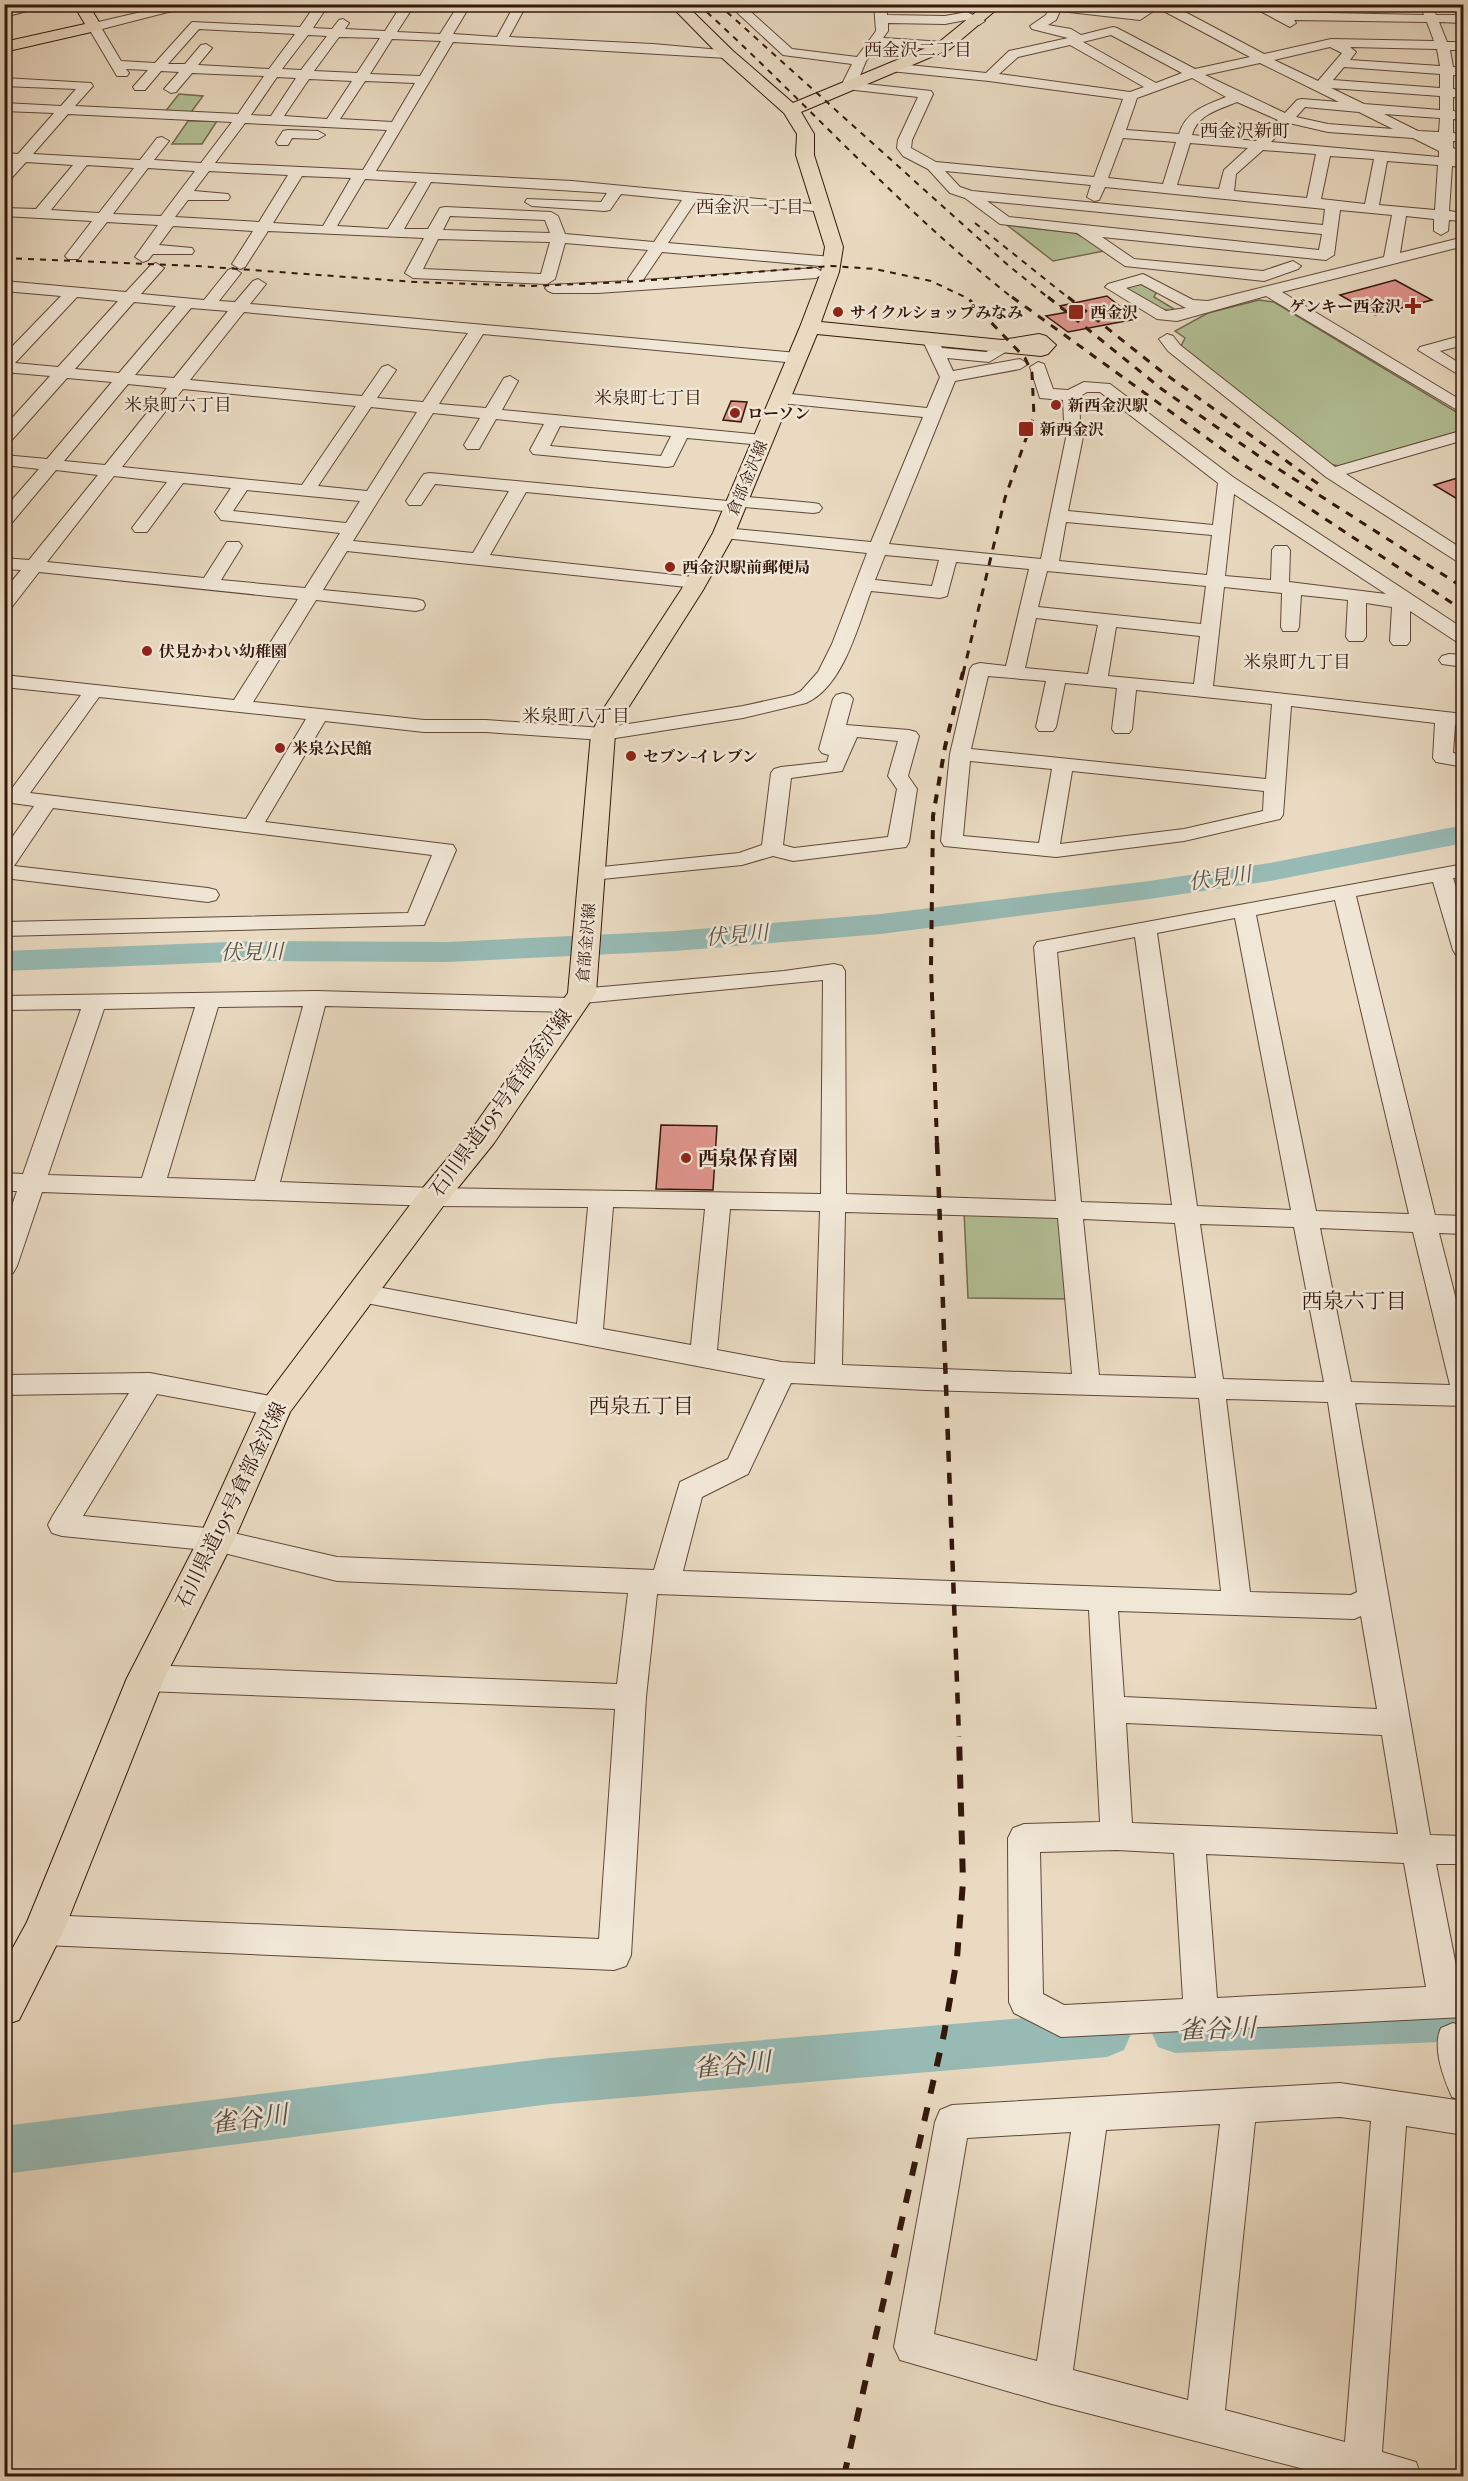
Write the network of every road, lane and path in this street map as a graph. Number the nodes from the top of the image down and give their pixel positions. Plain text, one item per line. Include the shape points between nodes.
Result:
1 (48, 4) edge
2 (80, 4) edge
3 (193, 4) edge
4 (323, 4) edge
5 (409, 4) edge
6 (465, 4) edge
7 (521, 4) edge
8 (676, 4) edge
9 (753, 4) edge
10 (829, 4) edge
11 (880, 4) edge
12 (1155, 4) edge
13 (1160, 4) edge
14 (1253, 4) edge
15 (1426, 4) edge
16 (812, 5) edge
17 (996, 5) edge
18 (1055, 6) edge
19 (736, 7) edge
20 (4, 13) edge
21 (260, 15) dead end
22 (1140, 16) junction
23 (1275, 16) junction
24 (1432, 19) junction
25 (823, 20) dead end
26 (881, 20) junction
27 (1464, 20) edge
28 (345, 21) dead end
29 (979, 21) junction
30 (94, 27) junction
31 (304, 31) junction
32 (1113, 31) junction
33 (246, 32) junction
34 (336, 33) junction
35 (388, 35) junction
36 (447, 38) junction
37 (1075, 40) junction
38 (501, 41) junction
39 (875, 41) junction
40 (1331, 43) junction
41 (946, 45) junction
42 (1442, 46) junction
43 (1464, 46) edge
44 (4, 47) edge
45 (206, 48) dead end
46 (727, 54) junction
47 (1261, 58) junction
48 (860, 61) junction
49 (1340, 63) junction
50 (158, 67) junction
51 (890, 67) junction
52 (190, 68) junction
53 (222, 70) junction
54 (1447, 71) junction
55 (937, 72) junction
56 (1464, 72) edge
57 (273, 73) junction
58 (305, 74) junction
59 (1192, 74) junction
60 (361, 77) junction
61 (989, 77) junction
62 (425, 80) junction
63 (4, 82) edge
64 (212, 82) dead end
65 (30, 83) junction
66 (1322, 85) junction
67 (851, 86) junction
68 (140, 87) dead end
69 (1154, 87) junction
70 (171, 88) dead end
71 (1446, 92) junction
72 (926, 94) junction
73 (1464, 94) edge
74 (1131, 96) junction
75 (1237, 98) junction
76 (5, 108) edge
77 (1363, 108) junction
78 (66, 110) junction
79 (792, 111) junction
80 (1446, 114) junction
81 (1464, 116) edge
82 (242, 118) junction
83 (1288, 118) junction
84 (275, 120) junction
85 (331, 123) junction
86 (394, 133) junction
87 (1118, 133) junction
88 (1419, 134) junction
89 (1464, 138) edge
90 (1185, 140) junction
91 (162, 141) dead end
92 (1259, 146) junction
93 (1445, 149) junction
94 (1324, 152) junction
95 (4, 157) edge
96 (1381, 157) junction
97 (22, 158) junction
98 (1464, 158) edge
99 (83, 161) junction
100 (1464, 163) edge
101 (144, 164) junction
102 (929, 165) junction
103 (205, 167) junction
104 (266, 170) junction
105 (297, 172) junction
106 (363, 176) junction
107 (4, 178) edge
108 (426, 179) junction
109 (1099, 182) junction
110 (252, 188) dead end
111 (1169, 189) junction
112 (1203, 192) junction
113 (1226, 194) junction
114 (184, 195) junction
115 (970, 195) junction
116 (692, 196) junction
117 (223, 197) dead end
118 (1313, 202) junction
119 (1333, 204) junction
120 (1091, 207) junction
121 (1371, 208) junction
122 (822, 209) junction
123 (1400, 211) junction
124 (4, 212) edge
125 (40, 214) junction
126 (1442, 215) junction
127 (1198, 216) junction
128 (1464, 217) edge
129 (102, 218) junction
130 (166, 222) junction
131 (262, 227) junction
132 (1083, 230) junction
133 (1330, 230) junction
134 (327, 231) junction
135 (393, 234) junction
136 (431, 234) junction
137 (559, 238) junction
138 (1464, 241) edge
139 (1191, 242) junction
140 (660, 245) junction
141 (492, 246) junction
142 (1440, 248) junction
143 (187, 251) dead end
144 (1326, 255) junction
145 (1391, 261) junction
146 (831, 267) junction
147 (1184, 267) junction
148 (156, 268) dead end
149 (1352, 270) junction
150 (478, 278) junction
151 (636, 279) dead end
152 (258, 284) dead end
153 (553, 288) dead end
154 (8, 290) edge
155 (56, 291) junction
156 (1269, 291) junction
157 (73, 292) junction
158 (129, 297) junction
159 (187, 303) junction
160 (208, 305) junction
161 (1208, 306) junction
162 (242, 308) junction
163 (810, 327) junction
164 (478, 329) junction
165 (1167, 339) dead end
166 (1464, 340) edge
167 (933, 345) junction
168 (1003, 346) dead end
169 (1415, 352) junction
170 (797, 358) junction
171 (1385, 361) junction
172 (1020, 364) dead end
173 (4, 366) edge
174 (1038, 367) dead end
175 (388, 370) dead end
176 (63, 372) junction
177 (1464, 373) edge
178 (948, 377) junction
179 (122, 378) junction
180 (510, 381) dead end
181 (181, 383) junction
182 (1071, 395) junction
183 (780, 398) junction
184 (368, 401) junction
185 (429, 407) junction
186 (1464, 409) edge
187 (492, 413) junction
188 (932, 413) junction
189 (555, 420) junction
190 (681, 432) junction
191 (1464, 435) edge
192 (4, 438) edge
193 (762, 440) junction
194 (473, 445) dead end
195 (4, 460) edge
196 (50, 465) junction
197 (111, 471) junction
198 (1332, 473) junction
199 (179, 477) junction
200 (1227, 481) junction
201 (243, 483) junction
202 (521, 486) junction
203 (307, 490) junction
204 (371, 497) junction
205 (415, 501) dead end
206 (736, 504) junction
207 (813, 508) dead end
208 (1059, 516) junction
209 (4, 521) edge
210 (141, 528) dead end
211 (350, 529) junction
212 (1222, 531) junction
213 (724, 533) junction
214 (340, 545) junction
215 (233, 546) dead end
216 (878, 548) junction
217 (1281, 550) dead end
218 (950, 555) junction
219 (1464, 558) edge
220 (478, 560) junction
221 (4, 563) edge
222 (35, 566) junction
223 (1045, 566) junction
224 (696, 582) junction
225 (1214, 582) junction
226 (209, 584) junction
227 (864, 585) junction
228 (1286, 588) junction
229 (309, 594) junction
230 (1357, 596) junction
231 (4, 604) edge
232 (1407, 604) junction
233 (416, 605) dead end
234 (1028, 612) junction
235 (1108, 621) junction
236 (1290, 627) dead end
237 (1209, 631) junction
238 (1356, 637) dead end
239 (1464, 638) edge
240 (1401, 641) dead end
241 (1014, 671) junction
242 (1057, 676) junction
243 (1097, 680) junction
244 (4, 681) edge
245 (1127, 683) junction
246 (95, 689) junction
247 (1203, 691) junction
248 (843, 699) dead end
249 (1282, 699) junction
250 (240, 706) junction
251 (320, 714) junction
252 (1454, 725) edge
253 (1046, 727) dead end
254 (1122, 729) dead end
255 (603, 734) junction
256 (960, 754) junction
257 (1464, 761) edge
258 (1064, 764) junction
259 (835, 767) junction
260 (1275, 786) junction
261 (10, 797) edge
262 (48, 801) junction
263 (253, 825) junction
264 (772, 849) junction
265 (1048, 850) junction
266 (4, 865) edge
267 (4, 871) edge
268 (1453, 872) edge
269 (592, 874) junction
270 (1344, 893) junction
271 (208, 895) dead end
272 (1244, 910) junction
273 (1145, 928) junction
274 (4, 929) edge
275 (1464, 950) edge
276 (316, 998) junction
277 (578, 998) junction
278 (209, 1000) junction
279 (95, 1002) junction
280 (4, 1003) edge
281 (4, 1182) edge
282 (33, 1183) junction
283 (152, 1186) junction
284 (265, 1190) junction
285 (433, 1197) junction
286 (601, 1198) junction
287 (718, 1200) junction
288 (833, 1203) junction
289 (1068, 1210) junction
290 (1187, 1215) junction
291 (1305, 1219) junction
292 (1423, 1223) junction
293 (1464, 1225) edge
294 (4, 1266) edge
295 (361, 1293) junction
296 (589, 1334) junction
297 (703, 1356) junction
298 (782, 1372) junction
299 (828, 1375) junction
300 (150, 1383) junction
301 (1086, 1384) junction
302 (4, 1385) edge
303 (1211, 1388) junction
304 (1464, 1388) edge
305 (1340, 1394) junction
306 (1464, 1396) edge
307 (276, 1406) junction
308 (216, 1540) junction
309 (655, 1580) junction
310 (1103, 1599) junction
311 (1373, 1599) junction
312 (1237, 1603) junction
313 (146, 1678) junction
314 (631, 1697) junction
315 (1109, 1709) junction
316 (1395, 1723) junction
317 (1117, 1836) junction
318 (1189, 1839) junction
319 (1417, 1849) junction
320 (1464, 1850) edge
321 (44, 1929) junction
322 (1455, 2001) edge
323 (4, 2006) edge
324 (1201, 2014) junction
325 (1453, 2039) dead end
326 (1464, 2085) edge
327 (1239, 2106) junction
328 (1390, 2107) junction
329 (1091, 2114) junction
330 (1464, 2118) edge
331 (1052, 2385) junction
332 (1204, 2425) junction
333 (1362, 2467) junction
334 (1402, 2476) edge

1 - 20 street
2 - 30 main road
3 - 30 street
4 - 31 street
5 - 35 street
6 - 36 street
7 - 38 street
8 - 46 main road, 倉部金沢線
9 - 19 street
10 - 16 street
11 - 26 street
12 - 22 street
13 - 47 street
14 - 23 street
15 - 24 street
16 - 25 street
17 - 18 street
17 - 29 main road
18 - 22 street
18 - 37 street via 1052,17 1036,26 1067,32
19 - 48 street via 788,52
21 - 33 street
22 - 32 street
23 - 24 street
23 - 40 street
24 - 27 street
24 - 42 street
26 - 29 street via 967,16
26 - 39 street via 882,31
28 - 34 street
29 - 41 main road
30 - 44 main road
30 - 50 street via 120,69
31 - 33 street
31 - 34 street
31 - 57 street
32 - 37 street
32 - 59 street
33 - 50 street via 196,25
34 - 35 street
34 - 58 street
35 - 36 street
35 - 60 street
36 - 38 street
36 - 62 street
37 - 61 street via 1014,54
37 - 69 street
38 - 46 street
39 - 41 street
39 - 48 street
40 - 42 street
40 - 47 street
40 - 49 street via 1350,52
41 - 51 main road
41 - 55 street via 949,49
42 - 43 street
42 - 54 street via 1448,58
45 - 52 street
46 - 79 main road, 倉部金沢線
47 - 59 street
47 - 66 street
48 - 67 street
49 - 54 street
49 - 66 street
50 - 52 street
50 - 68 street
51 - 55 street
51 - 67 main road
52 - 53 street
52 - 70 street
53 - 57 street
53 - 64 street
54 - 56 street
54 - 71 street
55 - 61 street
55 - 72 street
57 - 58 street
57 - 82 street
58 - 60 street
58 - 84 street
59 - 69 street
59 - 75 street
60 - 62 street
60 - 85 street
61 - 74 street
62 - 86 street
63 - 65 street
65 - 76 street
65 - 78 street via 86,86
66 - 71 street
66 - 77 street
67 - 72 street
67 - 79 main road
69 - 74 street
71 - 73 street
71 - 80 street
72 - 102 street via 904,147
74 - 87 street
75 - 83 street
75 - 90 street via 1199,113 1188,126
76 - 78 street
77 - 80 street
77 - 83 street via 1302,103
77 - 88 street
78 - 82 street
78 - 97 street
79 - 122 main road, 倉部金沢線 via 795,121 806,131 805,154
80 - 81 street
80 - 93 street
82 - 84 street
82 - 103 street
83 - 88 street via 1328,128
83 - 92 street
84 - 85 street
85 - 86 street
86 - 104 street via 288,134
86 - 106 street
87 - 90 street
87 - 109 street
88 - 93 street
89 - 93 street
90 - 92 street
90 - 111 street
91 - 101 street
92 - 94 street
92 - 113 street via 1229,173
93 - 96 street
93 - 98 street
93 - 100 street
93 - 126 street
94 - 96 street
94 - 118 street
95 - 97 street
96 - 121 street
97 - 99 street
97 - 107 street
99 - 101 street
99 - 125 street
101 - 103 street
101 - 129 street
102 - 109 street
102 - 115 street via 955,190
103 - 104 street
103 - 114 street
104 - 105 street
104 - 110 street
105 - 106 street
105 - 131 street
106 - 108 street
106 - 134 street
108 - 116 street via 516,183 507,200 605,207 617,189
108 - 135 street
109 - 111 street
109 - 120 street
111 - 112 street
112 - 113 street
112 - 127 street
113 - 118 street
114 - 117 street
114 - 130 street
115 - 120 street
115 - 132 street via 1005,221
116 - 122 street
116 - 140 street
118 - 119 street
119 - 121 street
119 - 133 street
120 - 127 street
120 - 132 street
121 - 123 street
122 - 146 main road, 倉部金沢線 via 834,247
123 - 126 street
123 - 145 street
124 - 125 street
125 - 129 street
126 - 128 street
126 - 142 street
127 - 133 street
127 - 139 street
129 - 130 street
129 - 155 street
130 - 131 street
130 - 143 street via 146,253
131 - 134 street
131 - 160 street
132 - 139 street
132 - 147 street via 1130,263
133 - 144 street
134 - 135 street
135 - 136 street
136 - 137 street via 445,211 551,216
136 - 141 street
136 - 150 street via 413,273
137 - 140 street
137 - 141 street
137 - 150 street via 547,279
138 - 142 street
139 - 144 street
139 - 147 street
140 - 146 street
140 - 151 street
141 - 150 street
142 - 145 street
144 - 147 street via 1264,276
144 - 149 street
145 - 149 street
146 - 153 street via 598,288
146 - 163 main road, 倉部金沢線
148 - 158 street
149 - 156 street
152 - 162 street
154 - 155 street
155 - 157 street
156 - 161 street
156 - 171 street
157 - 158 street
157 - 173 street
158 - 159 street
158 - 176 street
159 - 160 street
159 - 179 street
160 - 162 street
161 - 161 street via 1180,303 1149,283 1138,281 1115,289 1161,314 1177,316
162 - 164 street
162 - 181 street
163 - 167 main road
163 - 170 main road, 倉部金沢線
164 - 170 street
164 - 185 street
165 - 198 street
166 - 169 street
167 - 168 main road
167 - 178 street
169 - 171 street
169 - 177 street
170 - 183 main road, 倉部金沢線
171 - 186 street
172 - 178 street
173 - 176 street
174 - 182 street via 1046,394
175 - 184 street
176 - 179 street
176 - 192 street
178 - 188 street
179 - 181 street
179 - 196 street
180 - 187 street
181 - 184 street
181 - 197 street
182 - 200 street via 1084,387 1104,387
182 - 208 street via 1072,422 1077,427
183 - 188 street
183 - 193 main road, 倉部金沢線
184 - 185 street
184 - 203 street
185 - 187 street
185 - 204 street
187 - 189 street
187 - 194 street
188 - 216 street
189 - 190 street
189 - 190 street via 539,450 667,462
190 - 193 street
191 - 198 street
193 - 206 main road, 倉部金沢線
195 - 196 street
196 - 197 street
196 - 209 street
197 - 199 street
197 - 222 street
198 - 219 street
199 - 201 street
199 - 210 street
200 - 212 street
200 - 232 street
201 - 203 street
201 - 211 street via 224,512 227,516
202 - 205 street via 430,478
202 - 206 street
202 - 220 street
203 - 204 street
204 - 211 street
206 - 207 street
206 - 213 main road, 倉部金沢線
208 - 212 street
208 - 223 street
211 - 214 street
212 - 225 street
213 - 216 street
213 - 224 main road, 倉部金沢線
214 - 220 street
214 - 229 street
215 - 226 street
216 - 218 street
216 - 227 street
217 - 228 street
218 - 223 street
218 - 227 street via 940,592
220 - 224 street
221 - 222 street
222 - 226 street
222 - 231 street
223 - 225 street
223 - 234 street
224 - 255 main road, 倉部金沢線
225 - 228 street
225 - 237 street
226 - 229 street
227 - 255 street via 835,660 808,694 743,712
228 - 230 street
228 - 236 street
229 - 233 street
229 - 250 street
230 - 232 street
230 - 238 street
232 - 239 street
232 - 240 street
234 - 235 street
234 - 241 street
235 - 237 street
235 - 243 street
237 - 247 street
241 - 242 street
241 - 256 street via 980,669
242 - 243 street
242 - 253 street
243 - 245 street
244 - 246 street
245 - 247 street
245 - 254 street
246 - 250 street
246 - 261 street
247 - 249 street
248 - 259 street via 827,756
249 - 252 street
249 - 260 street
250 - 251 street
251 - 255 street via 424,726
251 - 263 street
252 - 257 street via 1443,758
255 - 269 main road, 倉部金沢線
256 - 258 street
256 - 265 street via 952,841
258 - 260 street
258 - 265 street
259 - 264 street via 781,773
259 - 264 street via 849,730 909,736 898,776 907,789 898,842 793,855
260 - 265 street via 1273,815 1184,835
261 - 262 street
262 - 263 street
262 - 266 street
263 - 274 street via 445,849 416,920
264 - 269 street via 742,858
267 - 271 street
268 - 270 street
268 - 275 street
269 - 277 main road, 倉部金沢線
270 - 272 street
270 - 292 street
272 - 273 street
272 - 291 street
273 - 289 street via 1045,947
273 - 290 street
276 - 277 street
276 - 278 street
276 - 284 street
277 - 285 main road, 石川県道195号倉部金沢線 via 483,1136
277 - 288 street via 834,971
278 - 279 street
278 - 283 street
279 - 280 street
279 - 282 street
281 - 282 street
282 - 283 street
282 - 294 street
283 - 284 street
284 - 285 street
285 - 286 street
285 - 295 main road, 石川県道195号倉部金沢線
286 - 287 street
286 - 296 street
287 - 288 street
287 - 297 street
288 - 289 street
288 - 299 street
289 - 290 street
289 - 301 street
290 - 291 street
290 - 303 street
291 - 292 street
291 - 305 street
292 - 293 street
292 - 304 street
295 - 296 street
295 - 307 main road, 石川県道195号倉部金沢線
296 - 297 street
297 - 298 street
298 - 299 street
298 - 309 street via 738,1466 690,1490
299 - 301 street
300 - 302 street
300 - 307 street
300 - 308 street via 62,1525
301 - 303 street
303 - 305 street
303 - 312 street
305 - 306 street
305 - 311 street
307 - 308 main road, 石川県道195号倉部金沢線
308 - 309 street via 337,1569
308 - 313 main road, 石川県道195号倉部金沢線
309 - 310 street
309 - 314 street
310 - 312 street
310 - 315 street
311 - 312 street via 1354,1607
311 - 316 street
313 - 314 street
313 - 321 main road, 石川県道195号倉部金沢線
314 - 321 street via 614,1955
315 - 316 street
315 - 317 street
316 - 319 street
317 - 318 street
317 - 324 street via 1024,1839 1026,2002 1061,2021
318 - 319 street
318 - 324 street
319 - 320 street
319 - 322 street
321 - 323 main road, 石川県道195号倉部金沢線
322 - 324 street
325 - 326 street
327 - 328 street via 1340,2100
327 - 329 street
327 - 332 street
328 - 330 street
328 - 333 street
329 - 331 street
329 - 331 street via 952,2122 913,2347
331 - 332 street
332 - 333 street
333 - 334 street

